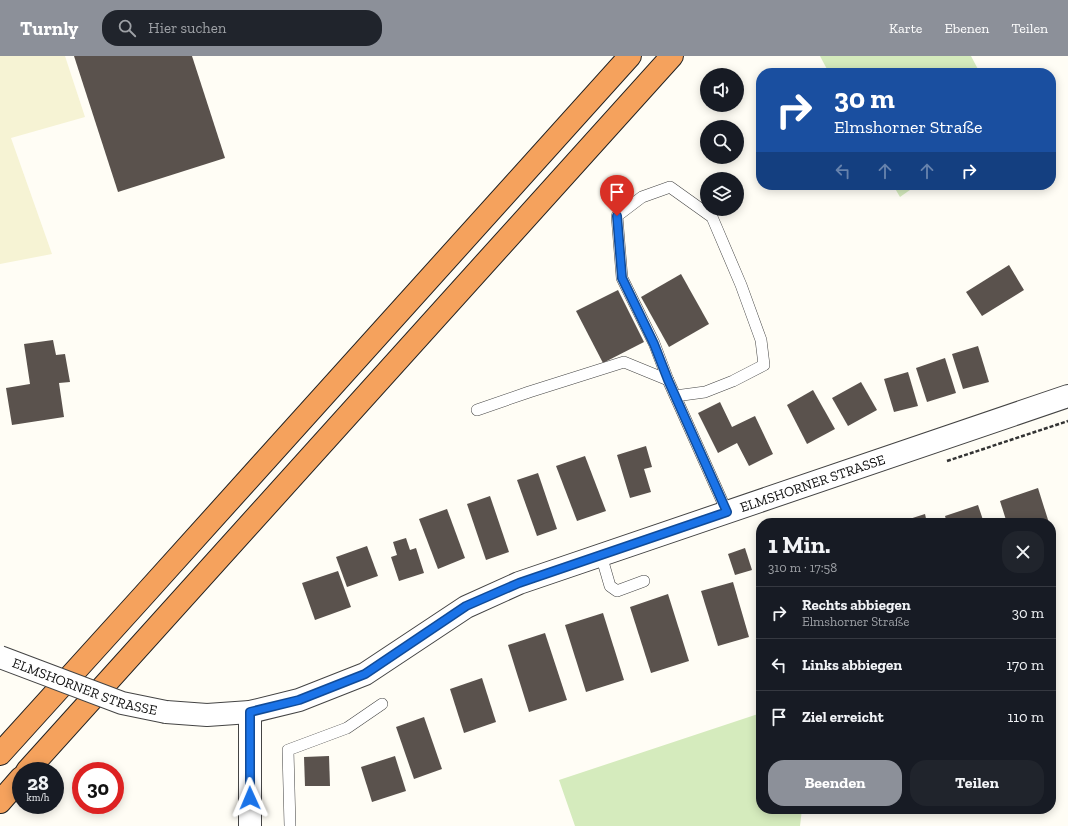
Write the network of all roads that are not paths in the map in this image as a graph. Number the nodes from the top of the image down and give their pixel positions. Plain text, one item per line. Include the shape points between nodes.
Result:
1 (630, 56) edge
2 (672, 56) edge
3 (668, 380) junction
4 (675, 396) junction
5 (1068, 396) edge
6 (477, 410) dead end
7 (727, 512) junction
8 (601, 555) junction
9 (644, 581) dead end
10 (0, 657) edge
11 (382, 704) dead end
12 (250, 712) junction
13 (0, 754) edge
14 (35, 762) edge
15 (12, 788) edge
16 (0, 802) edge
17 (250, 826) edge
18 (290, 826) edge

1 - 13 highway
2 - 14 highway
3 - 4 lane
3 - 4 lane via 654,344 622,278 617,216 642,197 670,187 712,217 761,340 764,365 705,392
3 - 6 lane via 624,362
4 - 7 lane
5 - 7 street, ELMSHORNER STRASSE
7 - 8 street, ELMSHORNER STRASSE
8 - 9 lane via 610,586 617,591
8 - 12 street, ELMSHORNER STRASSE via 519,583 466,606 365,674 299,700
10 - 12 street, ELMSHORNER STRASSE, bridge via 122,704 166,712 207,715
11 - 18 lane via 347,728 288,750
12 - 17 street
15 - 16 highway

